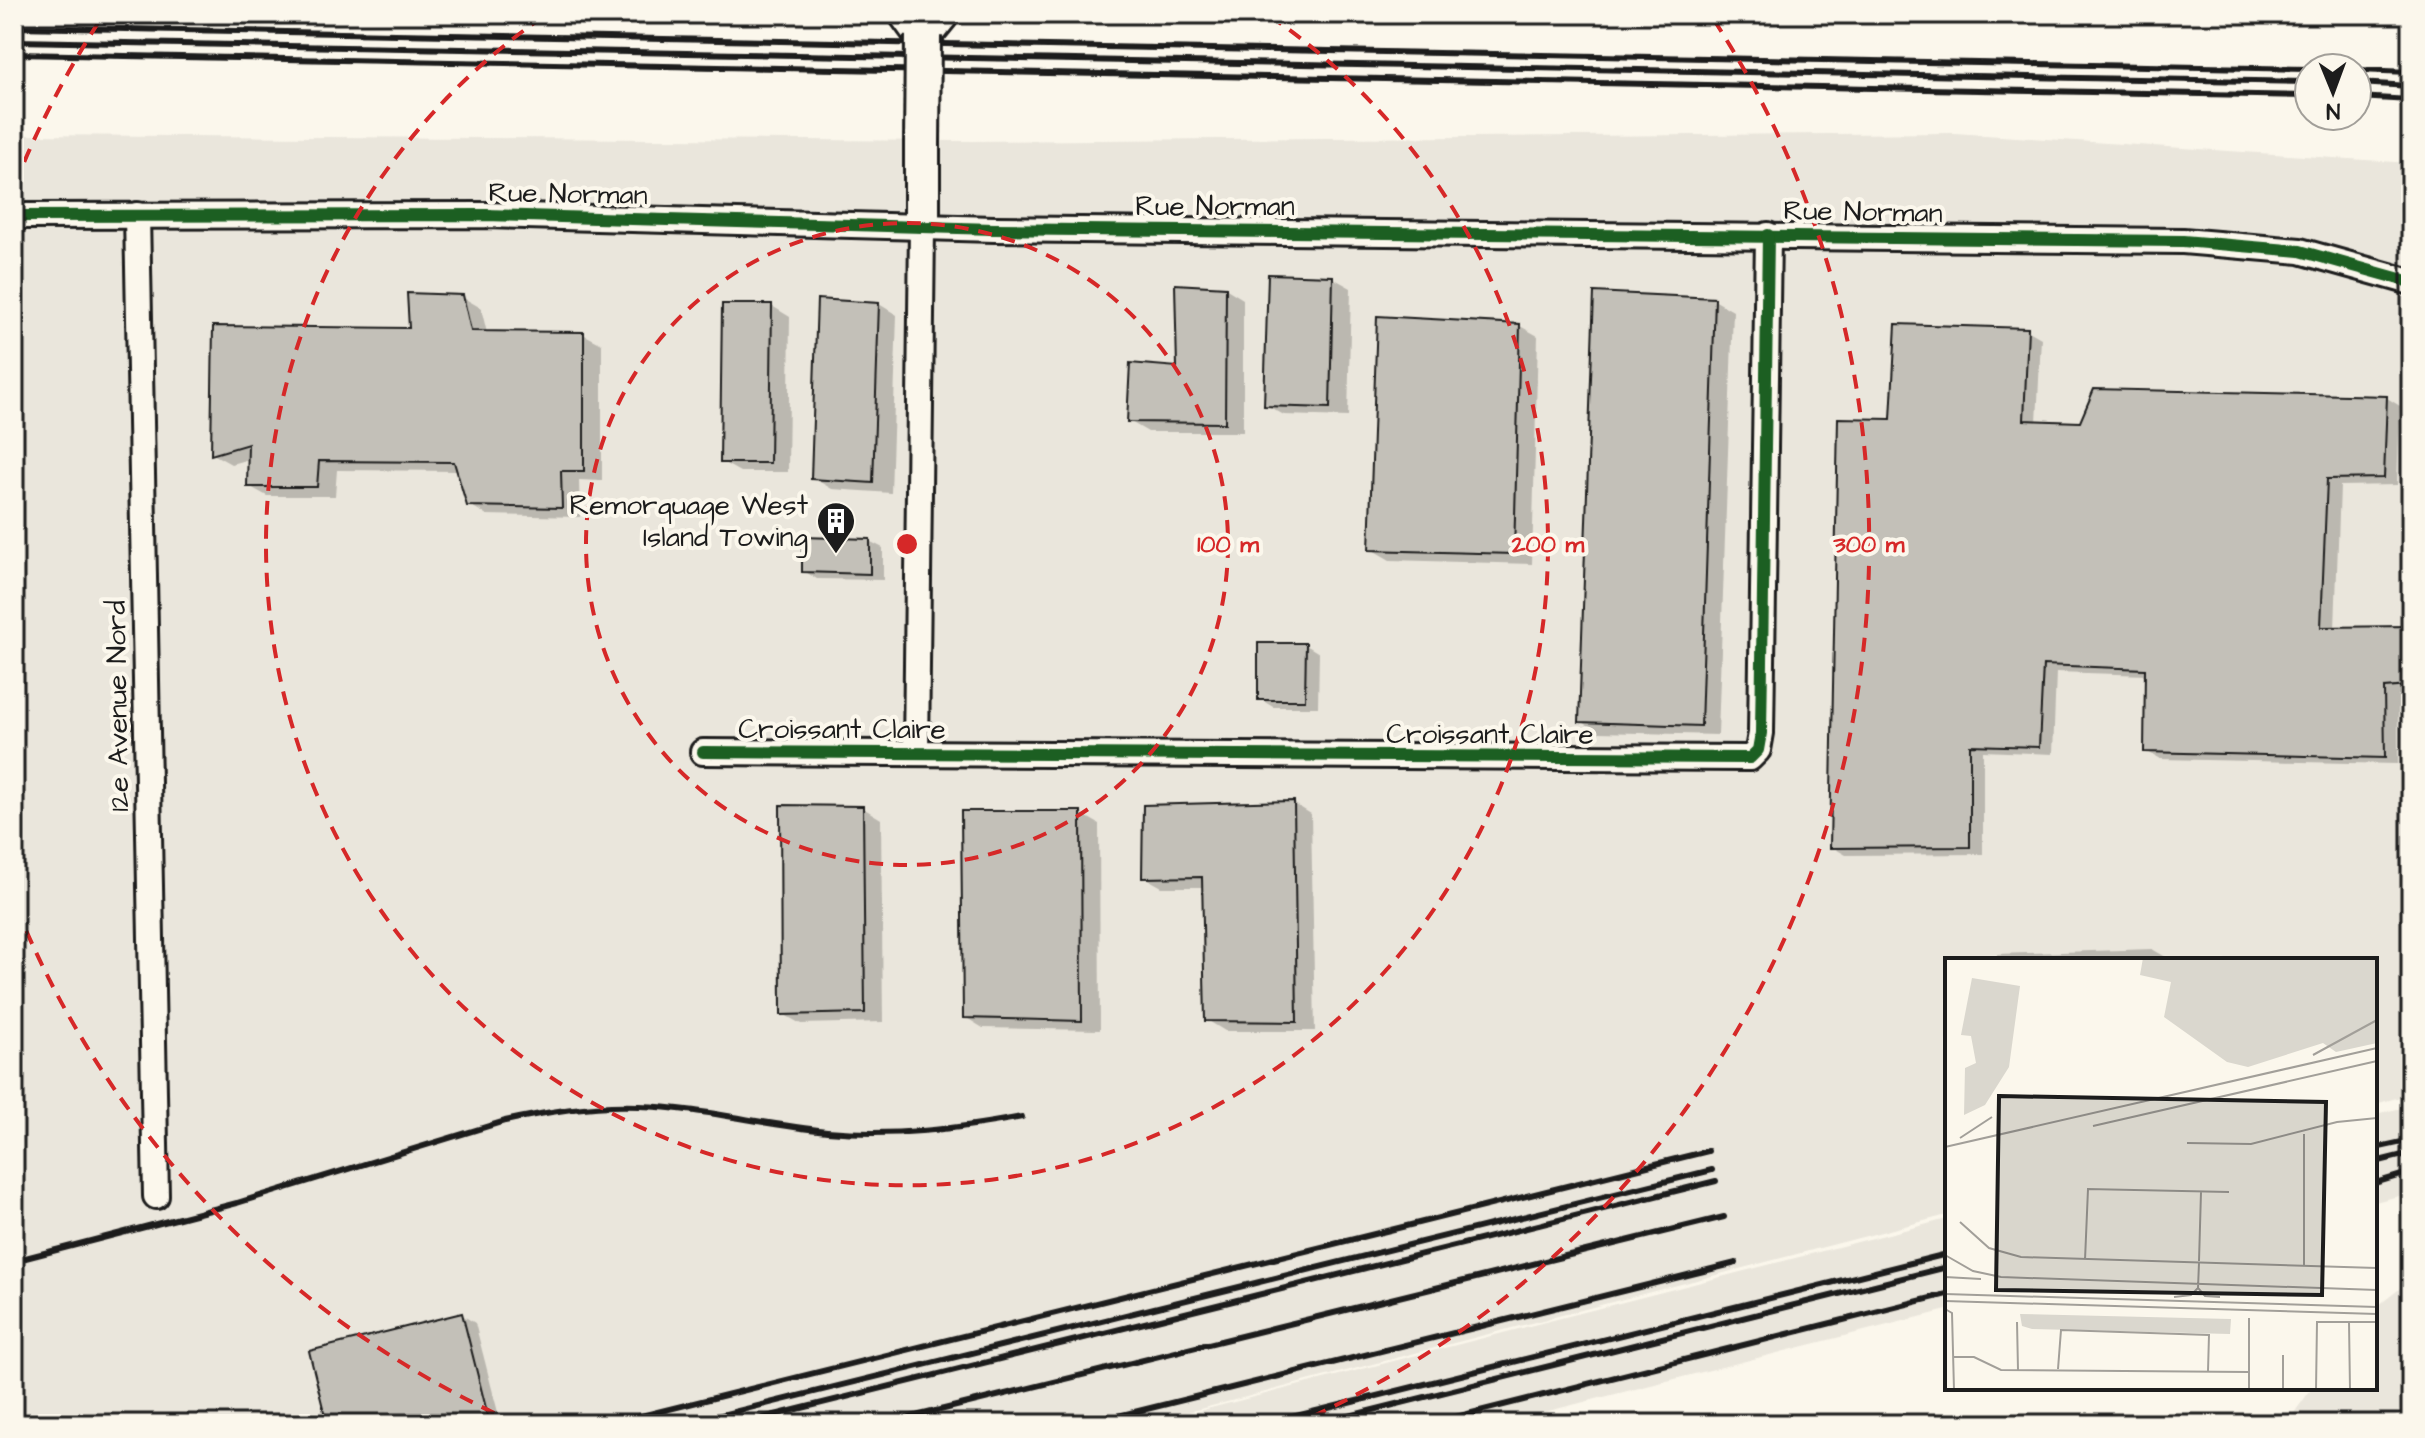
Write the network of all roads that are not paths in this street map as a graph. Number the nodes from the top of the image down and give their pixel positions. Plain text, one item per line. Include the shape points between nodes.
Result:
1 (923, 23) edge
2 (137, 215) junction
3 (14, 216) edge
4 (922, 227) junction
5 (1768, 235) junction
6 (2411, 282) edge
7 (703, 752) dead end
8 (916, 753) junction
9 (156, 1196) dead end

1 - 4 highway, bridge
2 - 3 street, Rue Norman
2 - 4 street, Rue Norman via 507,216
2 - 9 street, 12e Avenue Nord
4 - 5 street, Rue Norman
4 - 8 street, Croissant Claire
5 - 6 street, Rue Norman via 2239,244 2326,256
5 - 8 street, Croissant Claire via 1761,733 1758,750 1750,758
7 - 8 street, Croissant Claire

